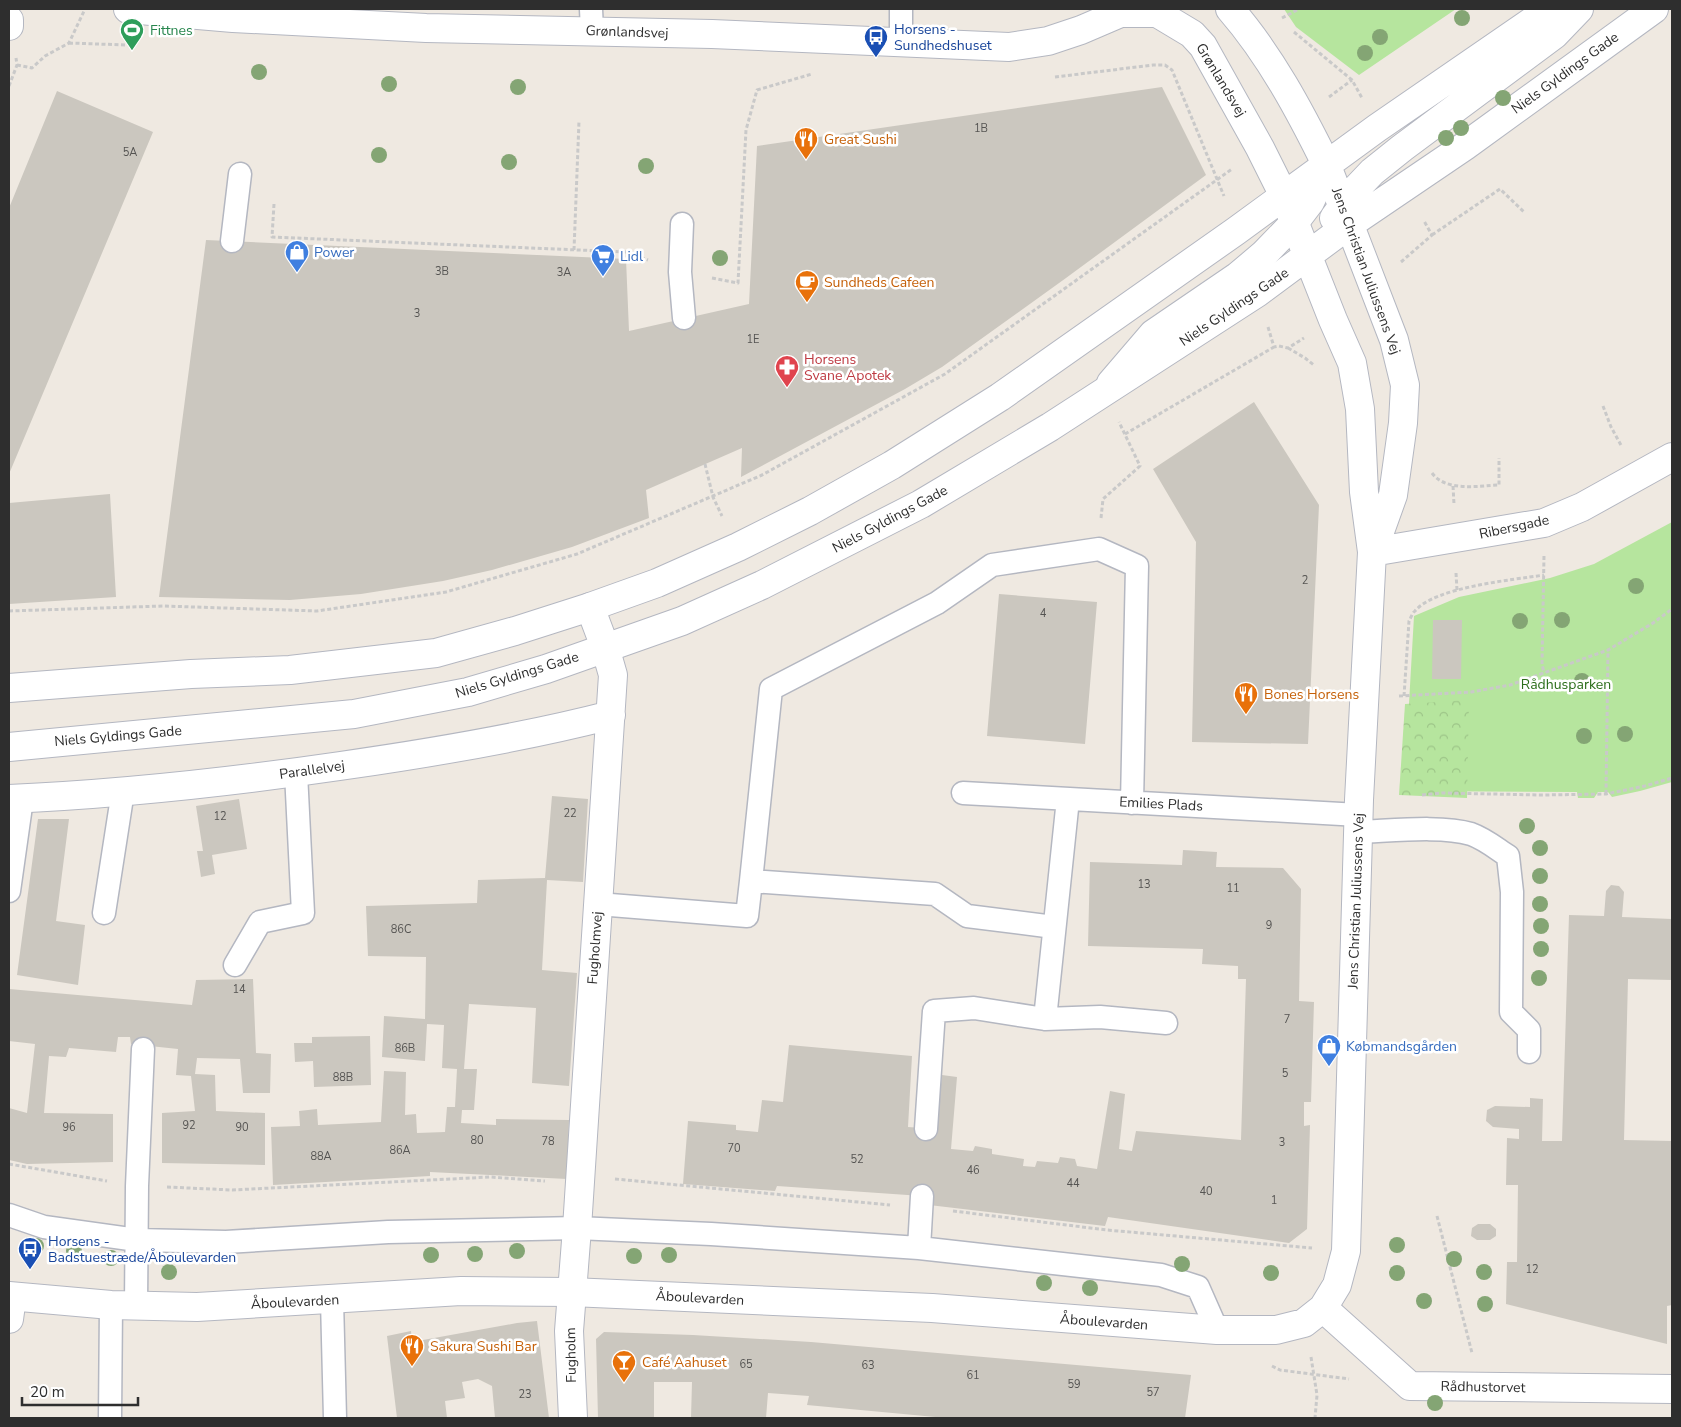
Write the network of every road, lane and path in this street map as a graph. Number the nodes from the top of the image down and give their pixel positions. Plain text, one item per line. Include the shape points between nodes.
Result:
1 (85, 9) edge
2 (128, 9) edge
3 (902, 9) edge
4 (1230, 9) edge
5 (1298, 9) edge
6 (1550, 9) edge
7 (1579, 9) edge
8 (1654, 9) edge
9 (1125, 11) edge
10 (1179, 16) edge
11 (9, 20) edge
12 (591, 20) edge
13 (1287, 23) dead end
14 (9, 26) edge
15 (1291, 29) dead end
16 (822, 38) junction
17 (901, 42) junction
18 (18, 65) dead end
19 (1050, 78) dead end
20 (1352, 80) dead end
21 (579, 121) dead end
22 (1260, 148) junction
23 (1327, 166) junction
24 (240, 174) dead end
25 (1219, 179) junction
26 (1284, 196) junction
27 (274, 204) dead end
28 (1524, 212) dead end
29 (1346, 215) junction
30 (1424, 221) dead end
31 (1294, 223) junction
32 (682, 224) dead end
33 (1432, 234) junction
34 (232, 241) dead end
35 (574, 250) junction
36 (1308, 256) junction
37 (680, 272) junction
38 (1257, 294) junction
39 (1377, 294) junction
40 (684, 318) dead end
41 (1333, 320) junction
42 (1274, 347) junction
43 (1104, 392) junction
44 (1603, 406) dead end
45 (1125, 434) junction
46 (1672, 457) edge
47 (705, 464) dead end
48 (1637, 476) junction
49 (713, 497) junction
50 (1544, 523) junction
51 (1099, 549) junction
52 (1372, 552) junction
53 (1544, 575) junction
54 (590, 608) junction
55 (1672, 609) edge
56 (9, 611) edge
57 (605, 647) junction
58 (1608, 650) junction
59 (1544, 673) junction
60 (9, 688) edge
61 (1404, 696) junction
62 (1363, 697) junction
63 (611, 715) junction
64 (9, 746) edge
65 (296, 773) junction
66 (1672, 778) edge
67 (123, 791) junction
68 (963, 793) dead end
69 (1606, 794) junction
70 (1414, 796) dead end
71 (15, 799) edge
72 (1068, 799) junction
73 (1132, 802) junction
74 (1358, 824) junction
75 (751, 881) junction
76 (9, 891) edge
77 (598, 904) junction
78 (104, 913) dead end
79 (1054, 927) junction
80 (235, 964) dead end
81 (1046, 1019) junction
82 (1166, 1023) dead end
83 (143, 1049) dead end
84 (1529, 1052) dead end
85 (926, 1129) dead end
86 (922, 1196) dead end
87 (9, 1215) edge
88 (1437, 1216) dead end
89 (577, 1228) junction
90 (137, 1240) junction
91 (919, 1248) junction
92 (571, 1292) junction
93 (332, 1300) junction
94 (10, 1304) edge
95 (124, 1306) junction
96 (1314, 1315) junction
97 (1217, 1330) junction
98 (1272, 1365) dead end
99 (1314, 1375) junction
100 (1353, 1379) dead end
101 (1480, 1387) junction
102 (1672, 1389) edge
103 (110, 1418) edge
104 (335, 1418) edge
105 (573, 1418) edge
106 (1315, 1418) edge

1 - 18 path via 69,43 45,56 32,68
2 - 12 street, Grønlandsvej via 417,27
3 - 17 lane
4 - 23 street via 1248,30 1303,117
5 - 13 path via 1282,18
6 - 23 street
7 - 29 street via 1554,35 1372,172
8 - 29 street, Niels Gyldings Gade via 1465,146
9 - 10 street, Grønlandsvej
9 - 17 street, Grønlandsvej via 1048,42 1018,46
10 - 22 street, Grønlandsvej via 1203,46
11 - 14 street
12 - 16 street, Grønlandsvej
15 - 20 path
16 - 17 street, Grønlandsvej
16 - 37 path via 822,71 757,90 746,130 738,283
19 - 25 path via 1165,65 1172,70
21 - 35 path
22 - 25 path
22 - 26 street, Grønlandsvej
23 - 26 street
23 - 29 street, Jens Christian Juliussens Vej
23 - 31 street via 1310,202
24 - 34 lane
25 - 49 path via 945,374 762,475
26 - 31 street, Jens Christian Juliussens Vej
26 - 54 street via 1000,397 892,465 738,547
27 - 35 path via 272,236
28 - 33 path via 1500,189
29 - 36 street, Niels Gyldings Gade
29 - 39 street, Jens Christian Juliussens Vej
30 - 33 path
31 - 36 street, Jens Christian Juliussens Vej
31 - 43 street via 1238,276 1153,334
32 - 37 lane
33 - 39 path via 1398,265 1399,280
35 - 37 path via 626,252
36 - 38 street, Niels Gyldings Gade
36 - 41 street, Jens Christian Juliussens Vej
37 - 40 lane
38 - 42 path
38 - 43 street, Niels Gyldings Gade
39 - 52 street, Jens Christian Juliussens Vej via 1394,340 1405,384 1393,495
41 - 42 path via 1288,348
41 - 52 street, Jens Christian Juliussens Vej via 1352,363 1360,409 1364,492
42 - 45 path
43 - 45 path
43 - 57 street, Niels Gyldings Gade via 904,513 762,585 682,621
44 - 48 path
45 - 51 path via 1140,466 1102,499
46 - 48 street, Ribersgade
47 - 49 path
48 - 50 street, Ribersgade via 1582,507
49 - 56 path via 577,554 446,592 317,611 163,606
50 - 52 street, Ribersgade
50 - 53 path
51 - 73 lane via 1137,566
51 - 75 lane via 992,565 937,604 771,689
52 - 62 street, Jens Christian Juliussens Vej
53 - 59 path
53 - 61 path via 1457,590 1414,611 1409,621
54 - 57 street, Fugholmvej
54 - 60 street via 436,653 290,670
55 - 58 path
57 - 63 street, Fugholmvej via 612,675
57 - 64 street, Niels Gyldings Gade via 468,692 354,714
58 - 59 path
58 - 69 path
59 - 61 path via 1510,685 1471,692
61 - 62 path
62 - 74 street, Jens Christian Juliussens Vej
63 - 65 street, Parallelvej via 554,730 437,752
63 - 77 street, Fugholmvej
65 - 67 street, Parallelvej
65 - 80 lane via 303,912 260,922
66 - 69 path
67 - 71 street, Parallelvej
67 - 78 lane
68 - 72 lane, Emilies Plads
69 - 70 path via 1442,793
71 - 76 lane
72 - 73 lane, Emilies Plads
72 - 79 lane
73 - 74 lane, Emilies Plads
74 - 84 lane, Emilies Plads via 1461,832 1474,835 1508,856 1512,892 1511,1012 1528,1030
74 - 96 street, Jens Christian Juliussens Vej via 1346,1251 1337,1285
75 - 77 lane via 747,916
75 - 79 lane via 935,894 968,916
77 - 89 street, Fugholmvej
79 - 81 lane
81 - 82 lane via 1100,1017
81 - 85 lane via 974,1008 934,1011
83 - 90 lane
86 - 91 lane
87 - 90 lane via 44,1227
88 - 101 path
89 - 90 lane via 388,1232 226,1242
89 - 91 lane
89 - 92 street, Fugholmvej
90 - 95 lane
91 - 97 lane via 1161,1275 1198,1287
92 - 93 street, Åboulevarden via 461,1291
92 - 97 street, Åboulevarden via 932,1308
92 - 105 street, Fugholm via 569,1331
93 - 95 street, Åboulevarden via 197,1307
93 - 104 lane
94 - 95 street, Åboulevarden
95 - 103 lane
96 - 97 street, Åboulevarden via 1276,1330
96 - 99 path
96 - 101 street, Rådhustorvet via 1410,1386
98 - 99 path via 1280,1370
99 - 100 path
99 - 106 path via 1317,1395
101 - 102 street, Rådhustorvet

